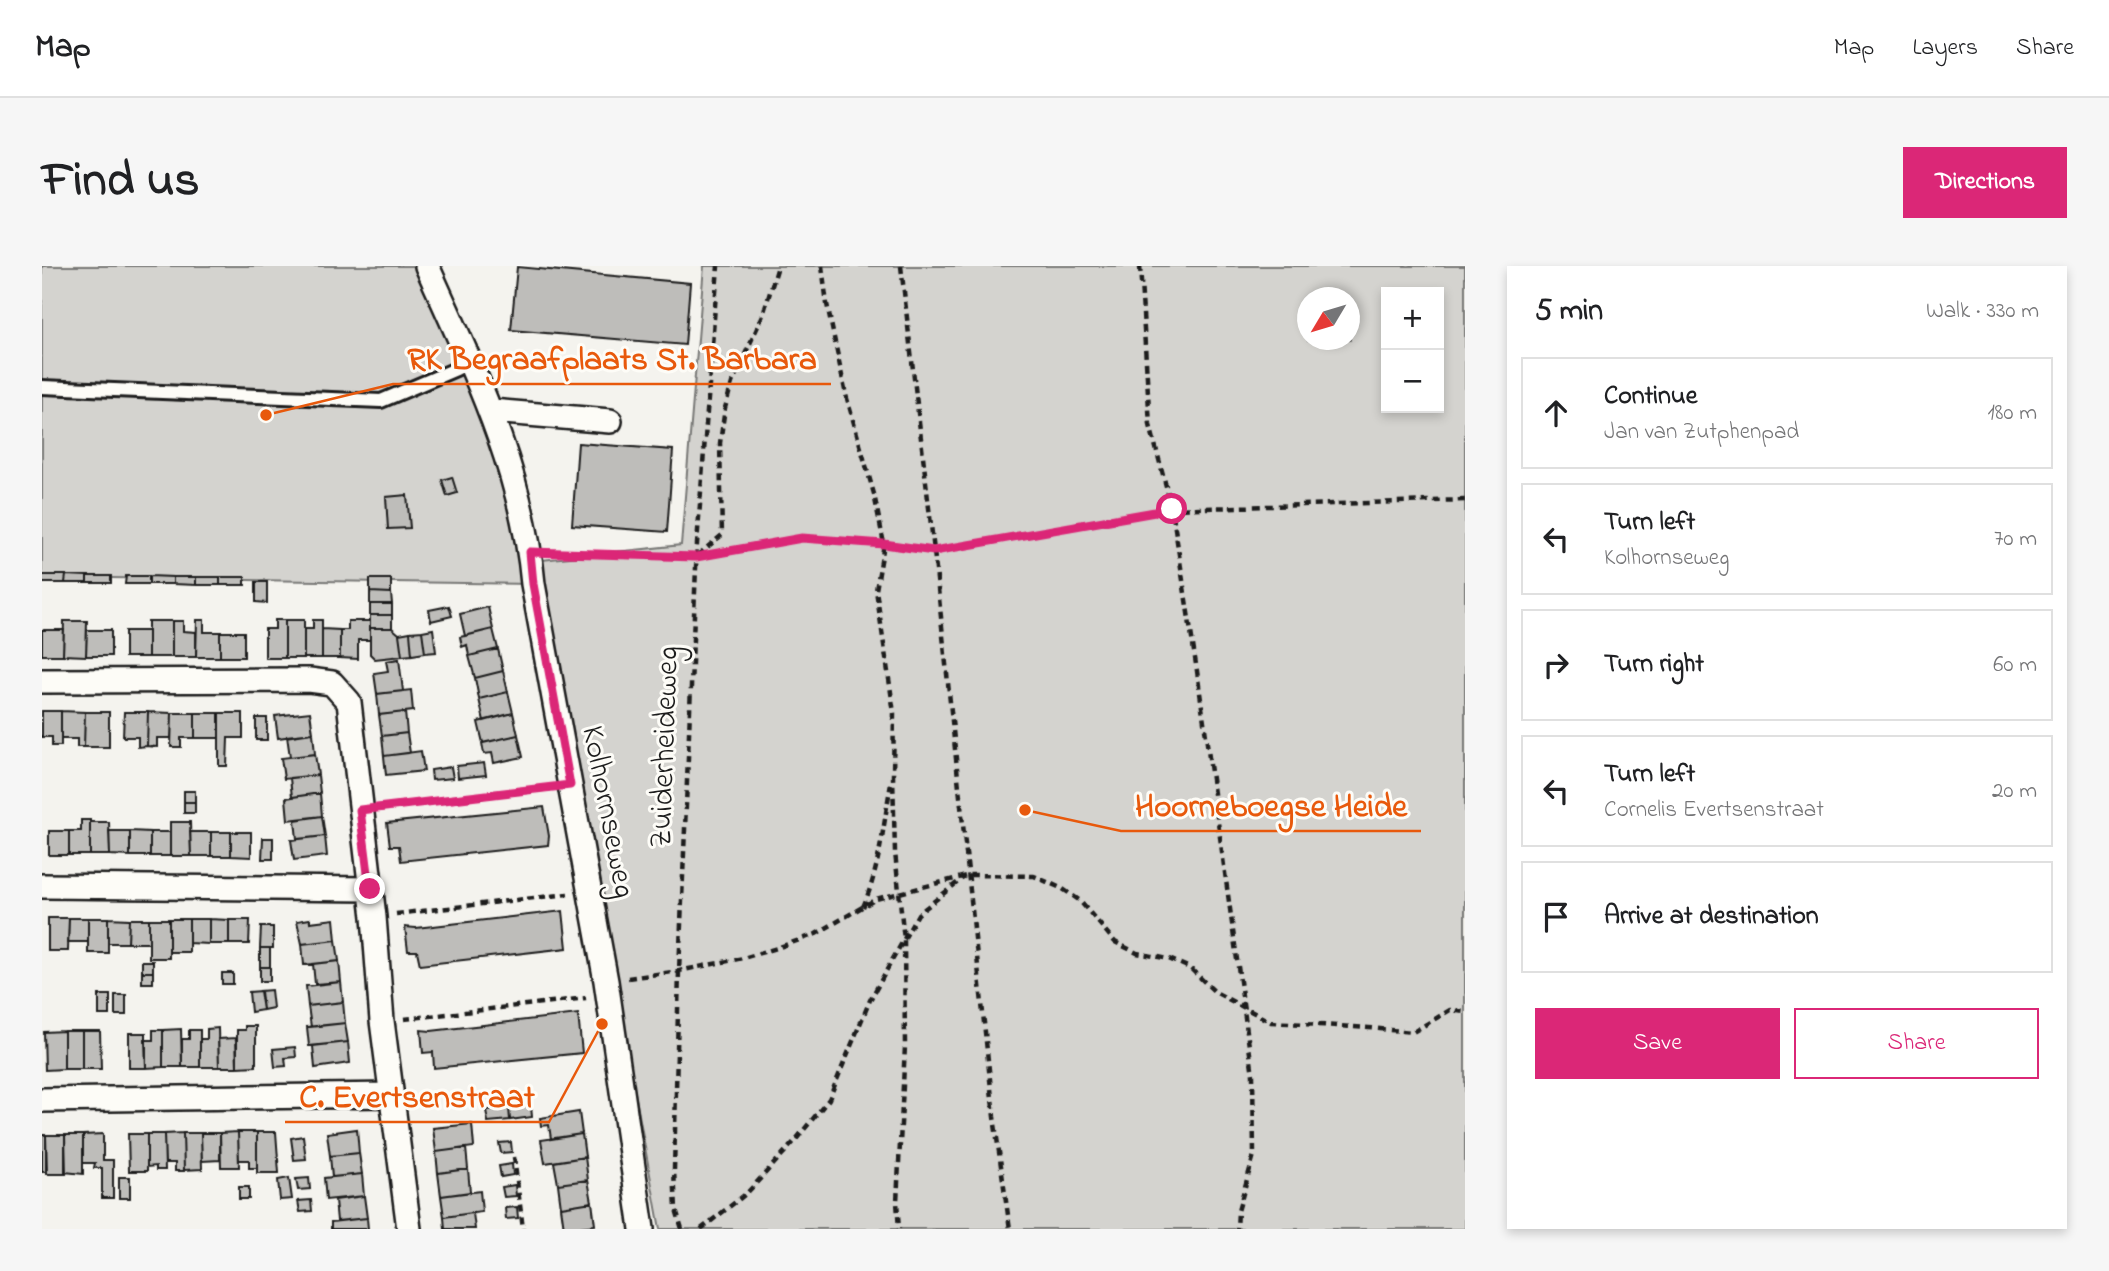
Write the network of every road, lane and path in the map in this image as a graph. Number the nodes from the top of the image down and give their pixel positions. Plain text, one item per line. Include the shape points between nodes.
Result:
1 (427, 266) edge
2 (718, 266) edge
3 (778, 266) edge
4 (822, 266) edge
5 (901, 266) edge
6 (1140, 266) edge
7 (470, 362) junction
8 (42, 387) edge
9 (491, 411) junction
10 (610, 421) dead end
11 (1465, 500) edge
12 (1172, 509) junction
13 (884, 544) junction
14 (934, 551) junction
15 (530, 552) junction
16 (696, 557) junction
17 (42, 681) edge
18 (893, 776) junction
19 (570, 785) junction
20 (360, 810) junction
21 (967, 876) junction
22 (42, 886) edge
23 (370, 889) junction
24 (590, 892) junction
25 (899, 894) junction
26 (863, 907) junction
27 (374, 917) junction
28 (904, 940) junction
29 (680, 971) junction
30 (607, 988) junction
31 (1242, 1009) junction
32 (1465, 1012) edge
33 (382, 1021) junction
34 (391, 1095) junction
35 (42, 1100) edge
36 (514, 1157) dead end
37 (409, 1229) edge
38 (523, 1229) edge
39 (642, 1229) edge
40 (682, 1229) edge
41 (701, 1229) edge
42 (899, 1229) edge
43 (1010, 1229) edge
44 (1237, 1229) edge

1 - 7 street, Kolhornseweg
2 - 16 path, Zuiderheideweg
3 - 16 path via 725,408 720,443 722,534
4 - 13 path via 846,395
5 - 14 path
6 - 12 path via 1150,425
7 - 8 lane via 381,401
7 - 9 street, Kolhornseweg
9 - 10 street
9 - 15 street, Kolhornseweg
11 - 12 path
12 - 14 path
12 - 31 path
13 - 14 path
13 - 16 path via 802,538
13 - 18 path via 876,590 894,713
14 - 21 path
15 - 16 path
15 - 19 street, Kolhornseweg
16 - 29 path, Zuiderheideweg
17 - 20 street via 309,680 332,684 349,702
18 - 25 path
18 - 26 path via 877,868
19 - 20 path
19 - 24 street, Kolhornseweg
20 - 23 street
21 - 25 path
21 - 28 path via 918,914
21 - 31 path via 1034,876 1063,889 1079,900 1115,942 1190,968
21 - 43 path
22 - 23 street
23 - 27 street
24 - 27 path
24 - 30 street, Kolhornseweg
25 - 26 path
25 - 28 path
26 - 29 path via 816,934 743,958
27 - 33 street
28 - 41 path via 870,1000 829,1099 747,1193
28 - 42 path
29 - 30 path
29 - 40 path, Zuiderheideweg via 674,1170
30 - 33 path
30 - 39 street, Kolhornseweg
31 - 32 path via 1271,1022 1413,1032 1450,1010
31 - 44 path via 1253,1075 1254,1155
33 - 34 street
34 - 35 street
34 - 37 street
36 - 38 path

